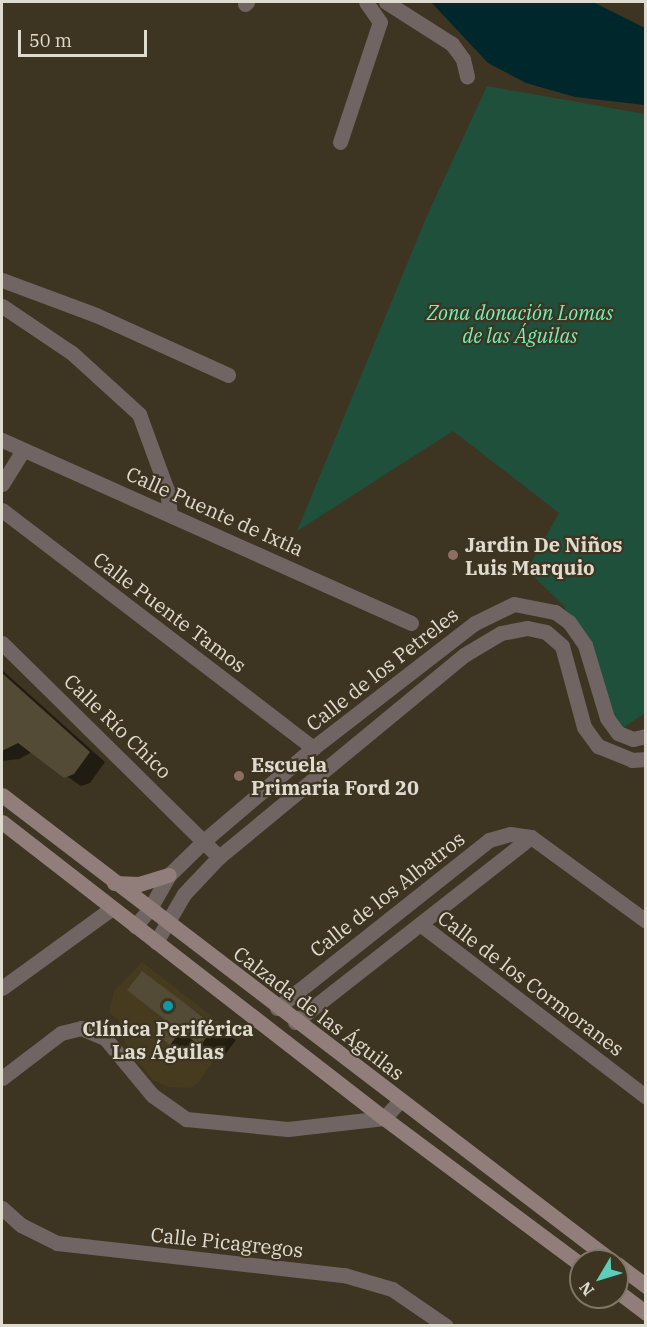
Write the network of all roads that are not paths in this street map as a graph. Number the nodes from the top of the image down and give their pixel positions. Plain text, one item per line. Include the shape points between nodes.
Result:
1 (366, 2) edge
2 (386, 2) edge
3 (467, 77) dead end
4 (340, 142) dead end
5 (2, 280) edge
6 (2, 306) edge
7 (228, 375) dead end
8 (2, 440) edge
9 (23, 450) junction
10 (2, 484) edge
11 (2, 510) edge
12 (170, 513) junction
13 (411, 623) dead end
14 (2, 643) edge
15 (645, 736) edge
16 (313, 748) junction
17 (645, 759) edge
18 (2, 795) edge
19 (2, 822) edge
20 (531, 837) junction
21 (206, 839) junction
22 (219, 856) junction
23 (169, 875) junction
24 (114, 883) junction
25 (112, 908) junction
26 (149, 910) junction
27 (645, 921) edge
28 (168, 924) junction
29 (420, 924) junction
30 (135, 926) junction
31 (156, 942) junction
32 (2, 988) edge
33 (277, 1008) junction
34 (296, 1022) junction
35 (2, 1078) edge
36 (645, 1097) edge
37 (400, 1101) junction
38 (384, 1118) junction
39 (2, 1208) edge
40 (596, 1249) edge
41 (569, 1256) edge
42 (629, 1273) edge
43 (645, 1286) edge
44 (629, 1300) edge
45 (645, 1312) edge
46 (446, 1326) edge

1 - 4 street via 380,22
2 - 3 street via 452,44 463,59
5 - 7 street via 86,311
6 - 12 street via 72,353 139,414 167,490
8 - 9 street, Calle Puente de Ixtla
9 - 10 street
9 - 12 street, Calle Puente de Ixtla
11 - 16 street, Calle Puente Tamos
12 - 13 street, Calle Puente de Ixtla
14 - 21 street, Calle Río Chico
15 - 16 street, Calle de los Petreles via 633,739 618,733 607,718 585,645 569,622 555,612 514,604 475,623
16 - 21 street, Calle de los Petreles
17 - 22 street, Calle de los Petreles via 632,760 598,746 584,727 562,646 546,632 527,628 510,632 464,655
18 - 24 main road, Calzada de las Águilas
19 - 25 main road
20 - 27 street
20 - 29 street
20 - 33 street, Calle de los Albatros via 510,834 489,840
21 - 22 street, Calle Río Chico
21 - 23 street, Calle de los Petreles
22 - 28 street, Calle de los Petreles via 184,894
23 - 24 main road via 139,884
23 - 26 street, Calle de los Petreles
24 - 26 main road, Calzada de las Águilas
25 - 30 main road
25 - 32 street
26 - 28 main road, Calzada de las Águilas
26 - 30 street, Calle de los Petreles
28 - 31 street, Calle de los Petreles
28 - 33 main road, Calzada de las Águilas
29 - 34 street
29 - 36 street, Calle de los Cormoranes
30 - 31 main road
31 - 38 main road
33 - 34 main road, Calzada de las Águilas
34 - 37 main road, Calzada de las Águilas
35 - 38 street via 61,1034 81,1028 105,1038 152,1095 186,1119 288,1129
37 - 38 street
37 - 40 main road, Calzada de las Águilas
38 - 41 main road
39 - 46 street, Calle Picagregos via 21,1225 57,1243 344,1275 392,1289
42 - 43 main road
44 - 45 main road

